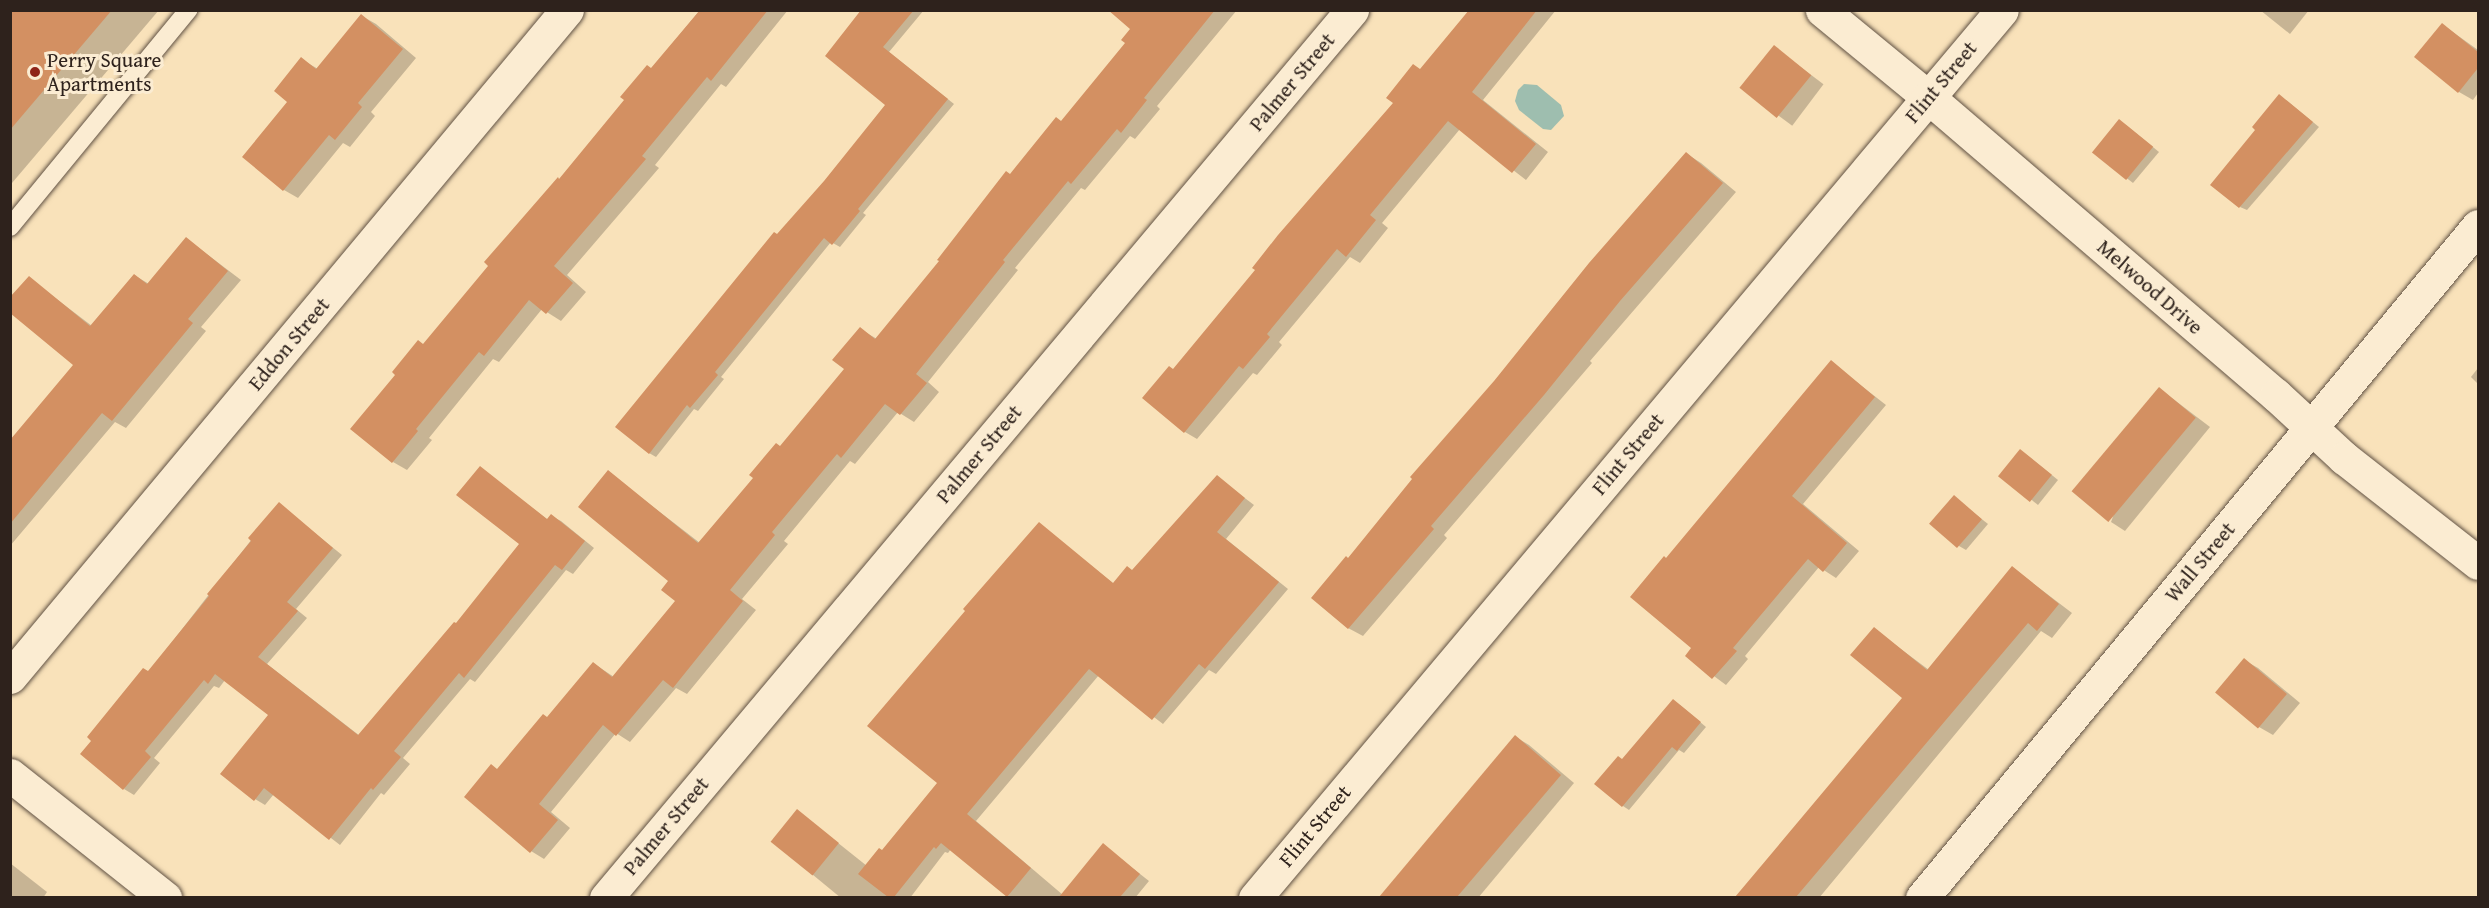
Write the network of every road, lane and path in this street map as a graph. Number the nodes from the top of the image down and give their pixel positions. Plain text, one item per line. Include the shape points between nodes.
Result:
1 (188, 10) edge
2 (567, 10) edge
3 (1352, 10) edge
4 (1822, 10) edge
5 (2002, 10) edge
6 (1928, 97) junction
7 (12, 223) edge
8 (2478, 226) edge
9 (2310, 428) junction
10 (2478, 563) edge
11 (10, 677) edge
12 (10, 775) edge
13 (165, 897) edge
14 (606, 897) edge
15 (1255, 897) edge
16 (1922, 897) edge

1 - 7 lane
2 - 11 street, Eddon Street
3 - 14 street, Palmer Street
4 - 6 street, Melwood Drive
5 - 6 street, Flint Street
6 - 9 street, Melwood Drive
6 - 15 street, Flint Street
8 - 9 street, Wall Street
9 - 10 street, Melwood Drive
9 - 16 street, Wall Street
12 - 13 street

